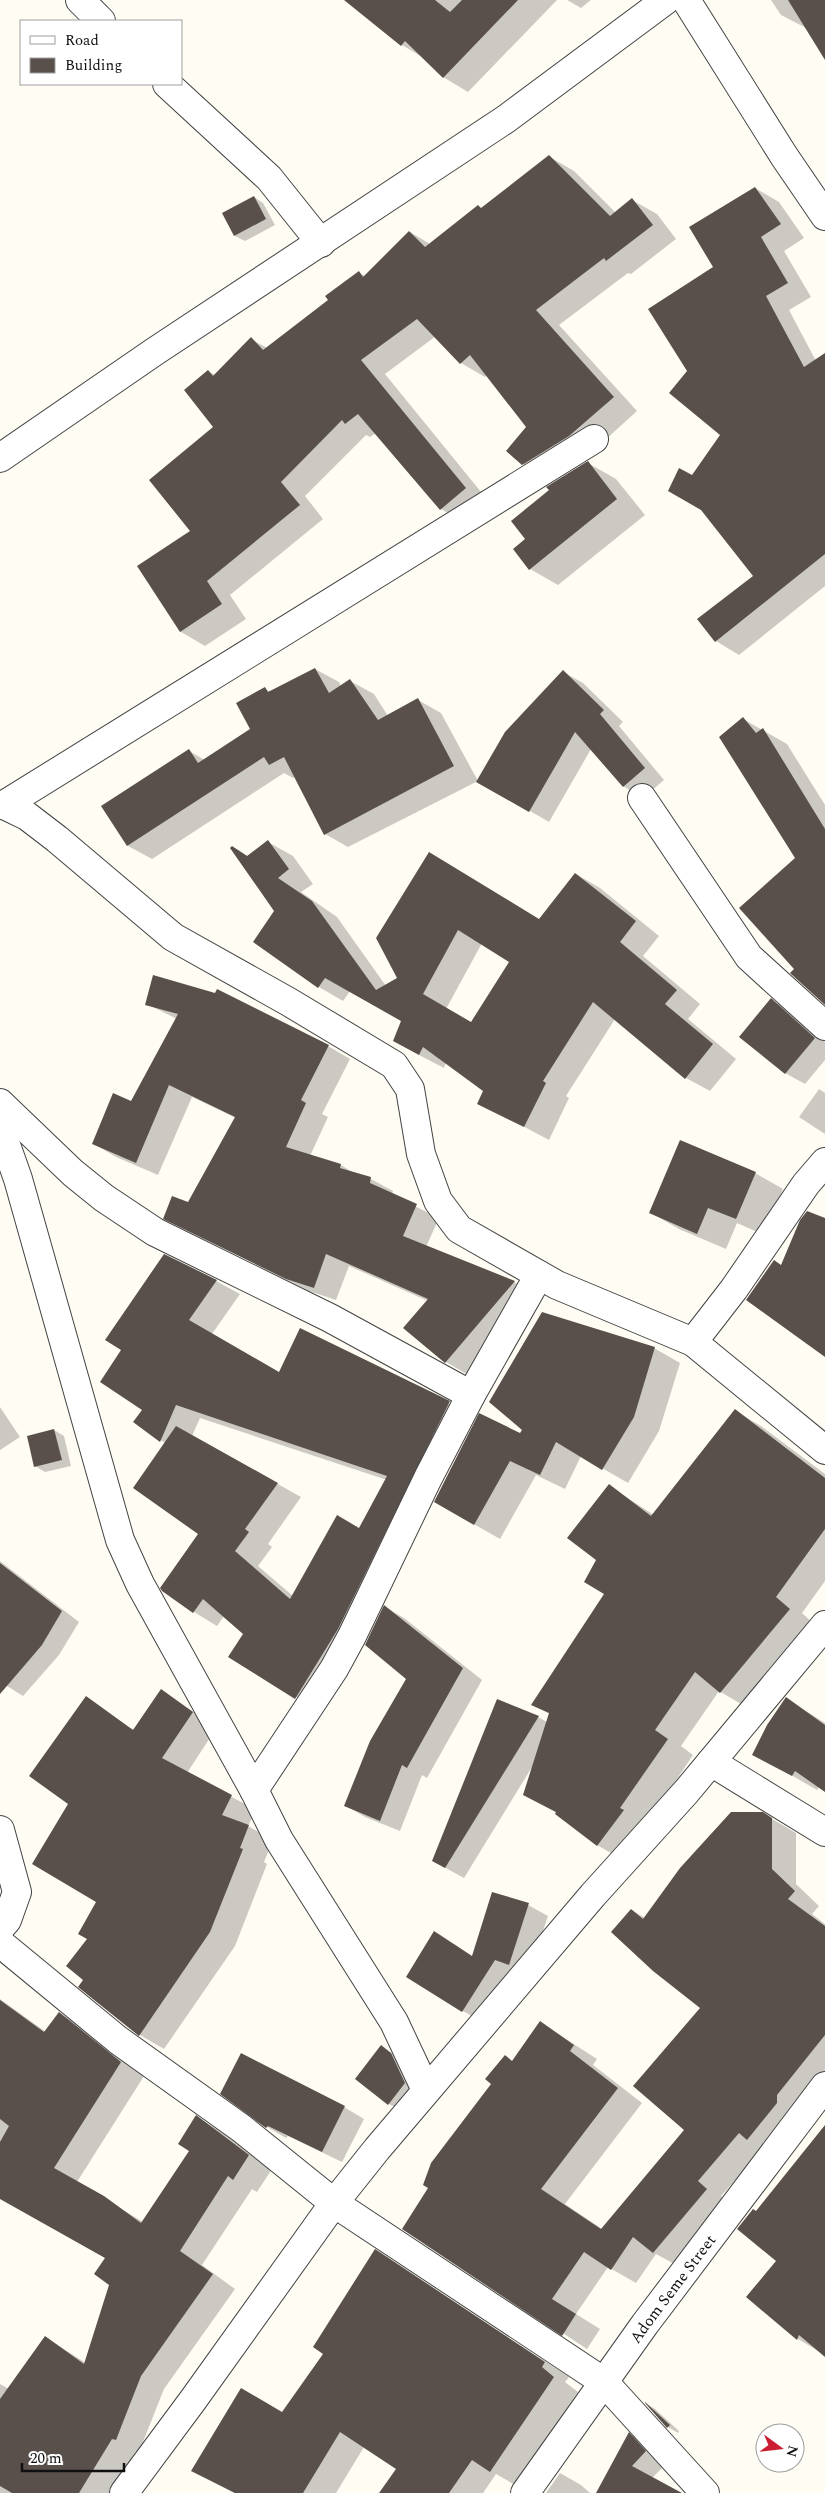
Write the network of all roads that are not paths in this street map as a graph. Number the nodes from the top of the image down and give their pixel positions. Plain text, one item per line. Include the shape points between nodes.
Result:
1 (80, 0) edge
2 (666, 0) edge
3 (686, 0) edge
4 (100, 20) edge
5 (168, 85) edge
6 (825, 216) edge
7 (321, 243) junction
8 (594, 440) dead end
9 (0, 458) edge
10 (642, 798) dead end
11 (2, 805) edge
12 (825, 1026) edge
13 (0, 1103) edge
14 (0, 1128) edge
15 (825, 1162) edge
16 (539, 1275) junction
17 (693, 1342) junction
18 (471, 1395) junction
19 (825, 1450) edge
20 (825, 1625) edge
21 (711, 1762) junction
22 (254, 1790) junction
23 (0, 1830) edge
24 (825, 1832) edge
25 (0, 1928) edge
26 (0, 1944) edge
27 (825, 2086) edge
28 (426, 2090) junction
29 (334, 2203) junction
30 (604, 2382) junction
31 (124, 2493) edge
32 (525, 2493) edge
33 (705, 2493) edge

1 - 4 street
2 - 7 street via 506,119
3 - 6 street
5 - 7 street via 270,178
7 - 9 street
8 - 11 street
10 - 12 street via 749,957
11 - 16 street via 27,816 57,839 173,937 394,1065 410,1089 421,1154 438,1201 459,1229
13 - 18 street via 73,1173 155,1232 330,1318
14 - 22 street via 18,1179 120,1540 140,1584
15 - 17 street
16 - 17 street
16 - 18 street
17 - 19 street
18 - 22 street via 334,1669
20 - 21 street
21 - 24 street
21 - 28 street
22 - 28 street via 279,1840 394,2022
23 - 25 street via 17,1892 7,1920
26 - 29 street via 118,2040 241,2128
27 - 30 street, Adom Seme Street
28 - 29 street
29 - 30 street
29 - 31 street
30 - 32 street, Adom Seme Street
30 - 33 street

